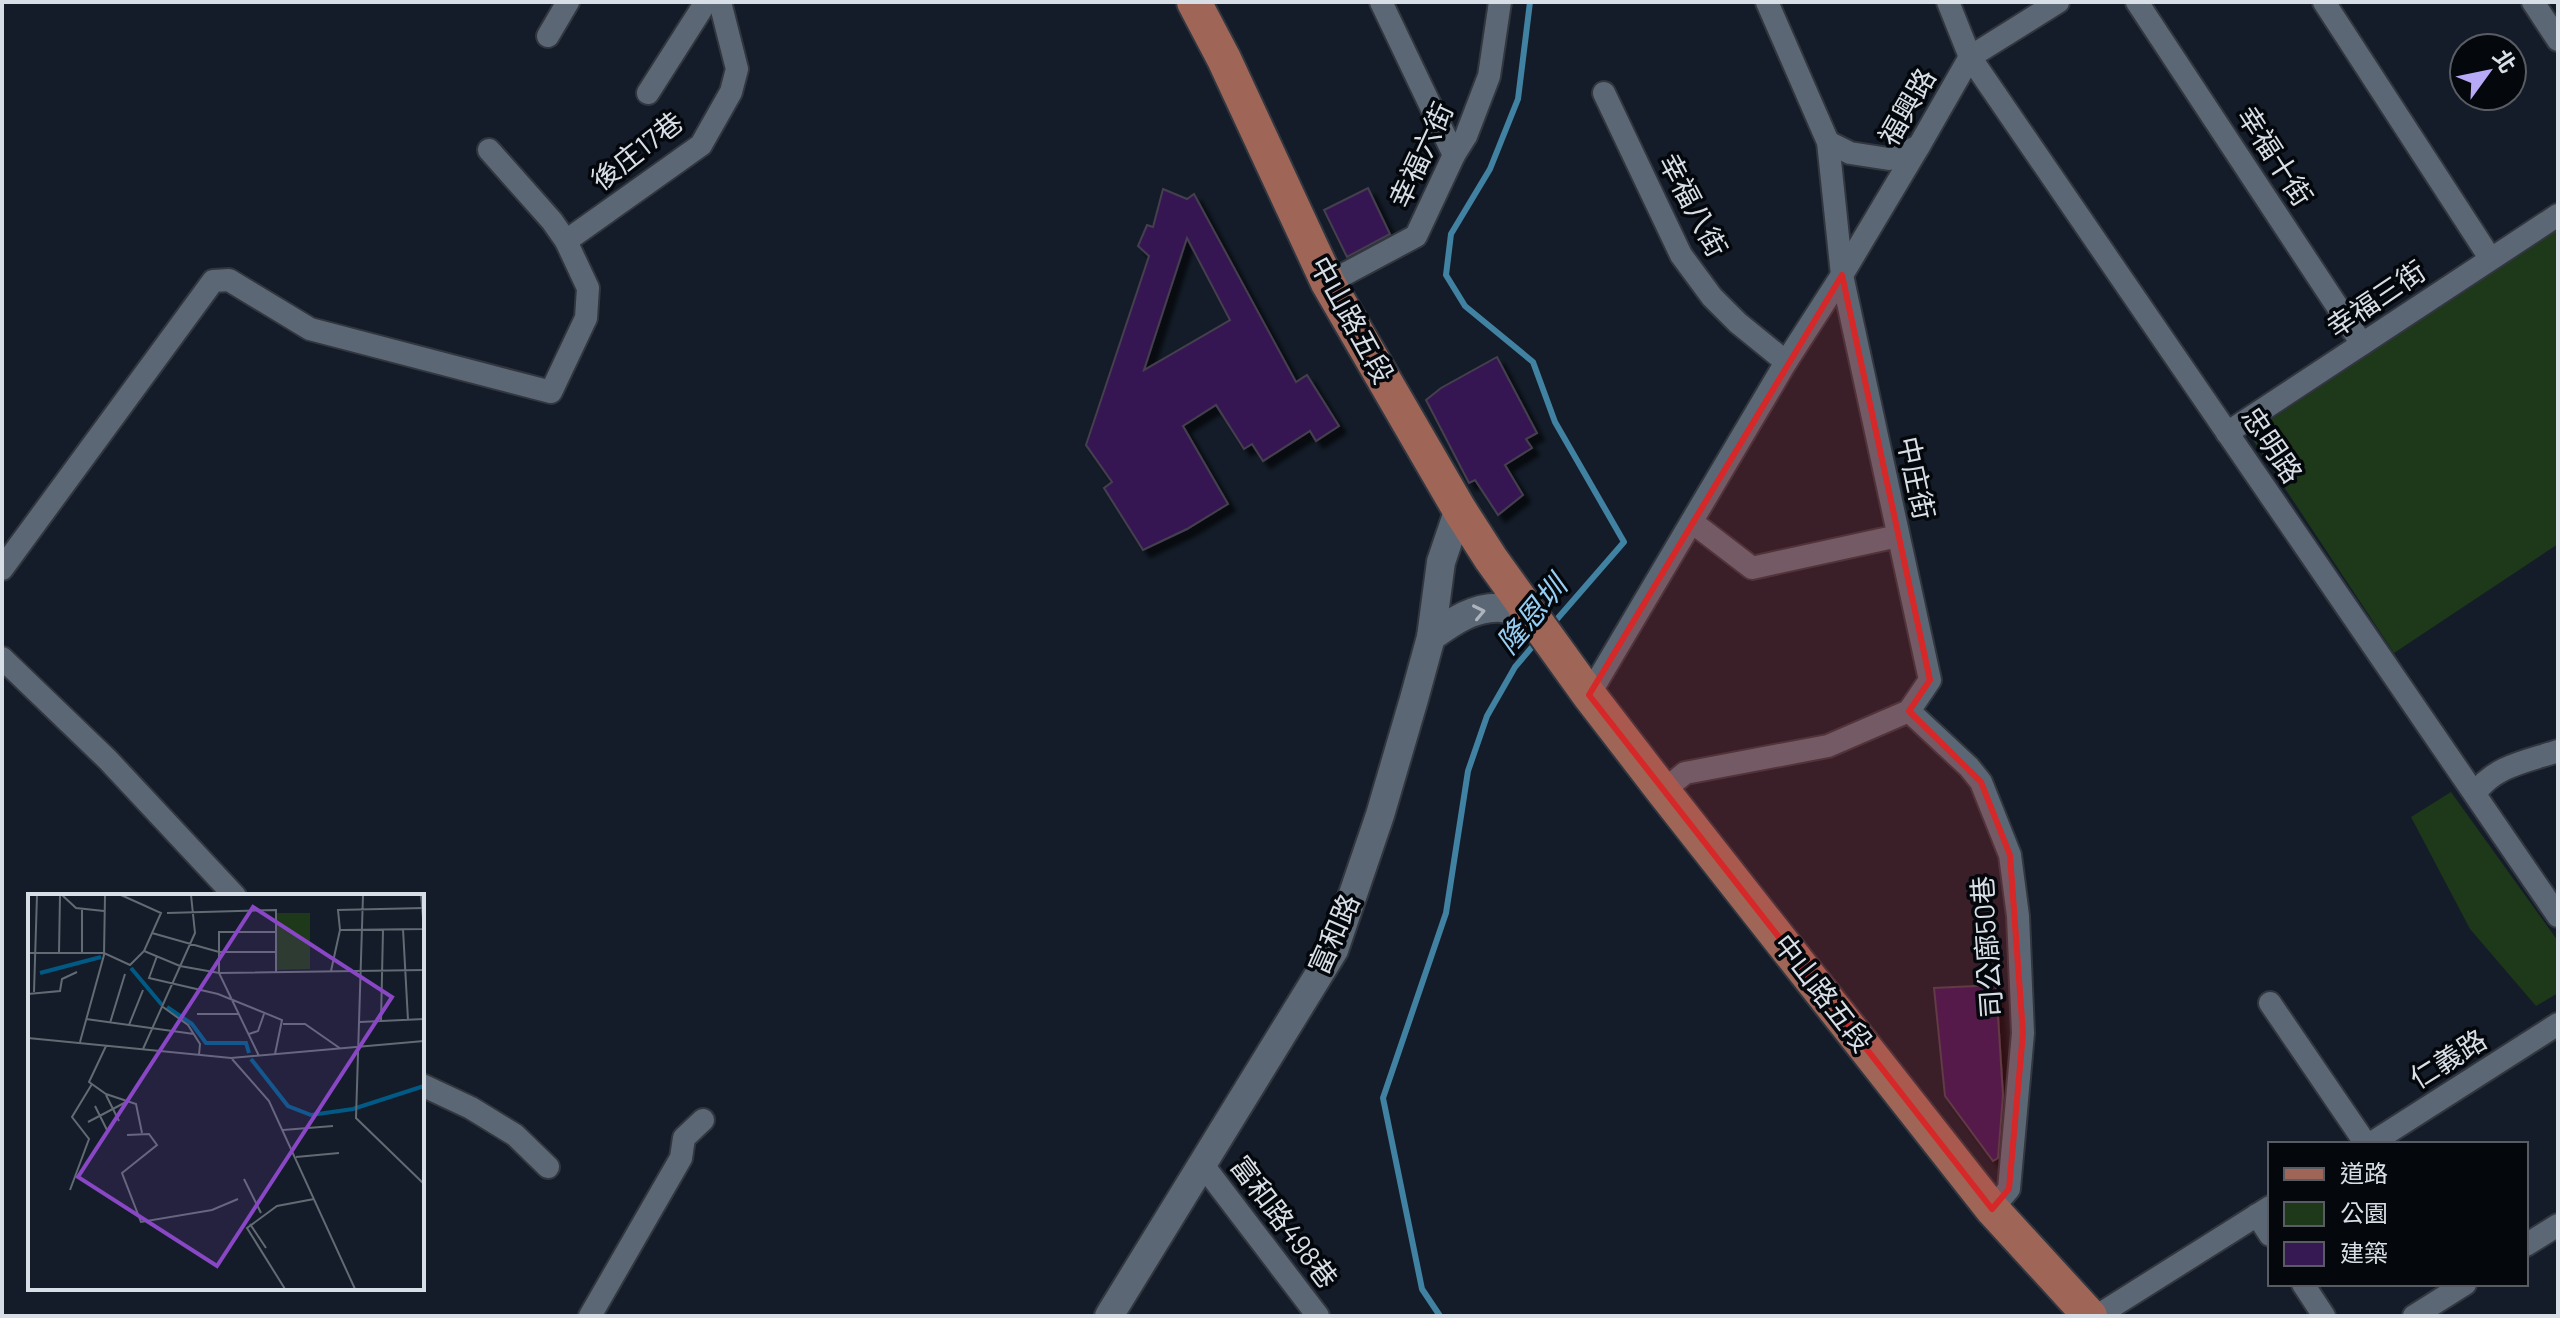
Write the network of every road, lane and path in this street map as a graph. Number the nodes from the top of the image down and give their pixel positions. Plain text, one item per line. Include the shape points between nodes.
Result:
1 (568, 2) edge
2 (1194, 2) edge
3 (1381, 2) edge
4 (1500, 2) edge
5 (1767, 2) edge
6 (1948, 2) edge
7 (2058, 2) edge
8 (2137, 2) edge
9 (2324, 2) edge
10 (2533, 2) edge
11 (711, 4) edge
12 (548, 36) dead end
13 (2558, 40) edge
14 (1970, 57) junction
15 (648, 93) dead end
16 (1604, 93) dead end
17 (1828, 142) junction
18 (1919, 146) junction
19 (489, 150) dead end
20 (1454, 155) junction
21 (2558, 215) edge
22 (566, 241) junction
23 (2490, 258) junction
24 (1842, 275) junction
25 (1328, 283) junction
26 (2362, 344) junction
27 (1786, 362) junction
28 (2227, 433) junction
29 (1459, 509) junction
30 (1692, 522) junction
31 (1898, 536) junction
32 (2, 569) edge
33 (1535, 620) junction
34 (1431, 637) junction
35 (2, 658) edge
36 (1589, 695) junction
37 (1909, 711) junction
38 (2558, 751) edge
39 (1663, 791) junction
40 (2475, 794) junction
41 (233, 894) edge
42 (2558, 916) edge
43 (2270, 1003) dead end
44 (2558, 1024) edge
45 (424, 1086) edge
46 (703, 1120) dead end
47 (2367, 1142) edge
48 (2371, 1142) edge
49 (1203, 1165) junction
50 (548, 1167) dead end
51 (1992, 1209) junction
52 (2264, 1211) edge
53 (2558, 1225) edge
54 (2528, 1244) edge
55 (2304, 1286) edge
56 (2462, 1286) edge
57 (590, 1316) edge
58 (1109, 1316) edge
59 (1318, 1316) edge
60 (2090, 1316) edge
61 (2097, 1316) edge
62 (2324, 1316) edge
63 (2414, 1316) edge

1 - 12 street
2 - 25 main road, 中山路五段
3 - 20 street
4 - 20 street, 幸福六街 via 1489,76
5 - 17 street, 中庄街
6 - 14 street, 忠明路
7 - 14 street, 福興路
8 - 26 street, 幸福十街
9 - 23 street
10 - 13 street
11 - 15 street
11 - 22 street, 後庄17巷 via 737,69 731,92 701,145
14 - 18 street, 福興路
14 - 28 street, 忠明路
16 - 27 street, 幸福八街 via 1681,255 1712,297
17 - 18 street via 1850,153 1889,159
17 - 24 street, 中庄街
18 - 24 street, 福興路
19 - 22 street
20 - 25 street, 幸福六街 via 1416,236
21 - 23 street, 幸福三街
22 - 32 street via 588,288 586,318 551,392 310,329 229,280 213,281
23 - 26 street, 幸福三街
24 - 27 street, 福興路
24 - 31 street, 中庄街
25 - 29 main road, 中山路五段
26 - 28 street, 幸福三街
27 - 30 street, 福興路
28 - 40 street, 忠明路
29 - 33 main road, 中山路五段
29 - 34 street, 富和路 via 1441,562
30 - 31 street via 1752,568
30 - 36 street, 福興路
31 - 37 street, 中庄街 via 1930,680
34 -> 33 street via 1477,611 1503,608
33 - 36 main road, 中山路五段
34 - 49 street, 富和路 via 1334,950
35 - 41 street via 108,760
36 - 39 main road, 中山路五段
37 - 39 street via 1828,746 1685,773
37 - 51 street, 司公廍50巷 via 1981,782 2010,855 2023,1033 2009,1189
38 - 40 street via 2505,767 2482,782
39 - 51 main road, 中山路五段
40 - 42 street, 忠明路
43 - 47 street
44 - 48 street, 仁義路
45 - 50 street via 515,1135
46 - 57 street via 684,1138 681,1158
49 - 58 street, 富和路
49 - 59 street, 富和路498巷
51 - 60 main road, 中山路五段
52 - 61 street
53 - 54 street
55 - 62 street
56 - 63 street

